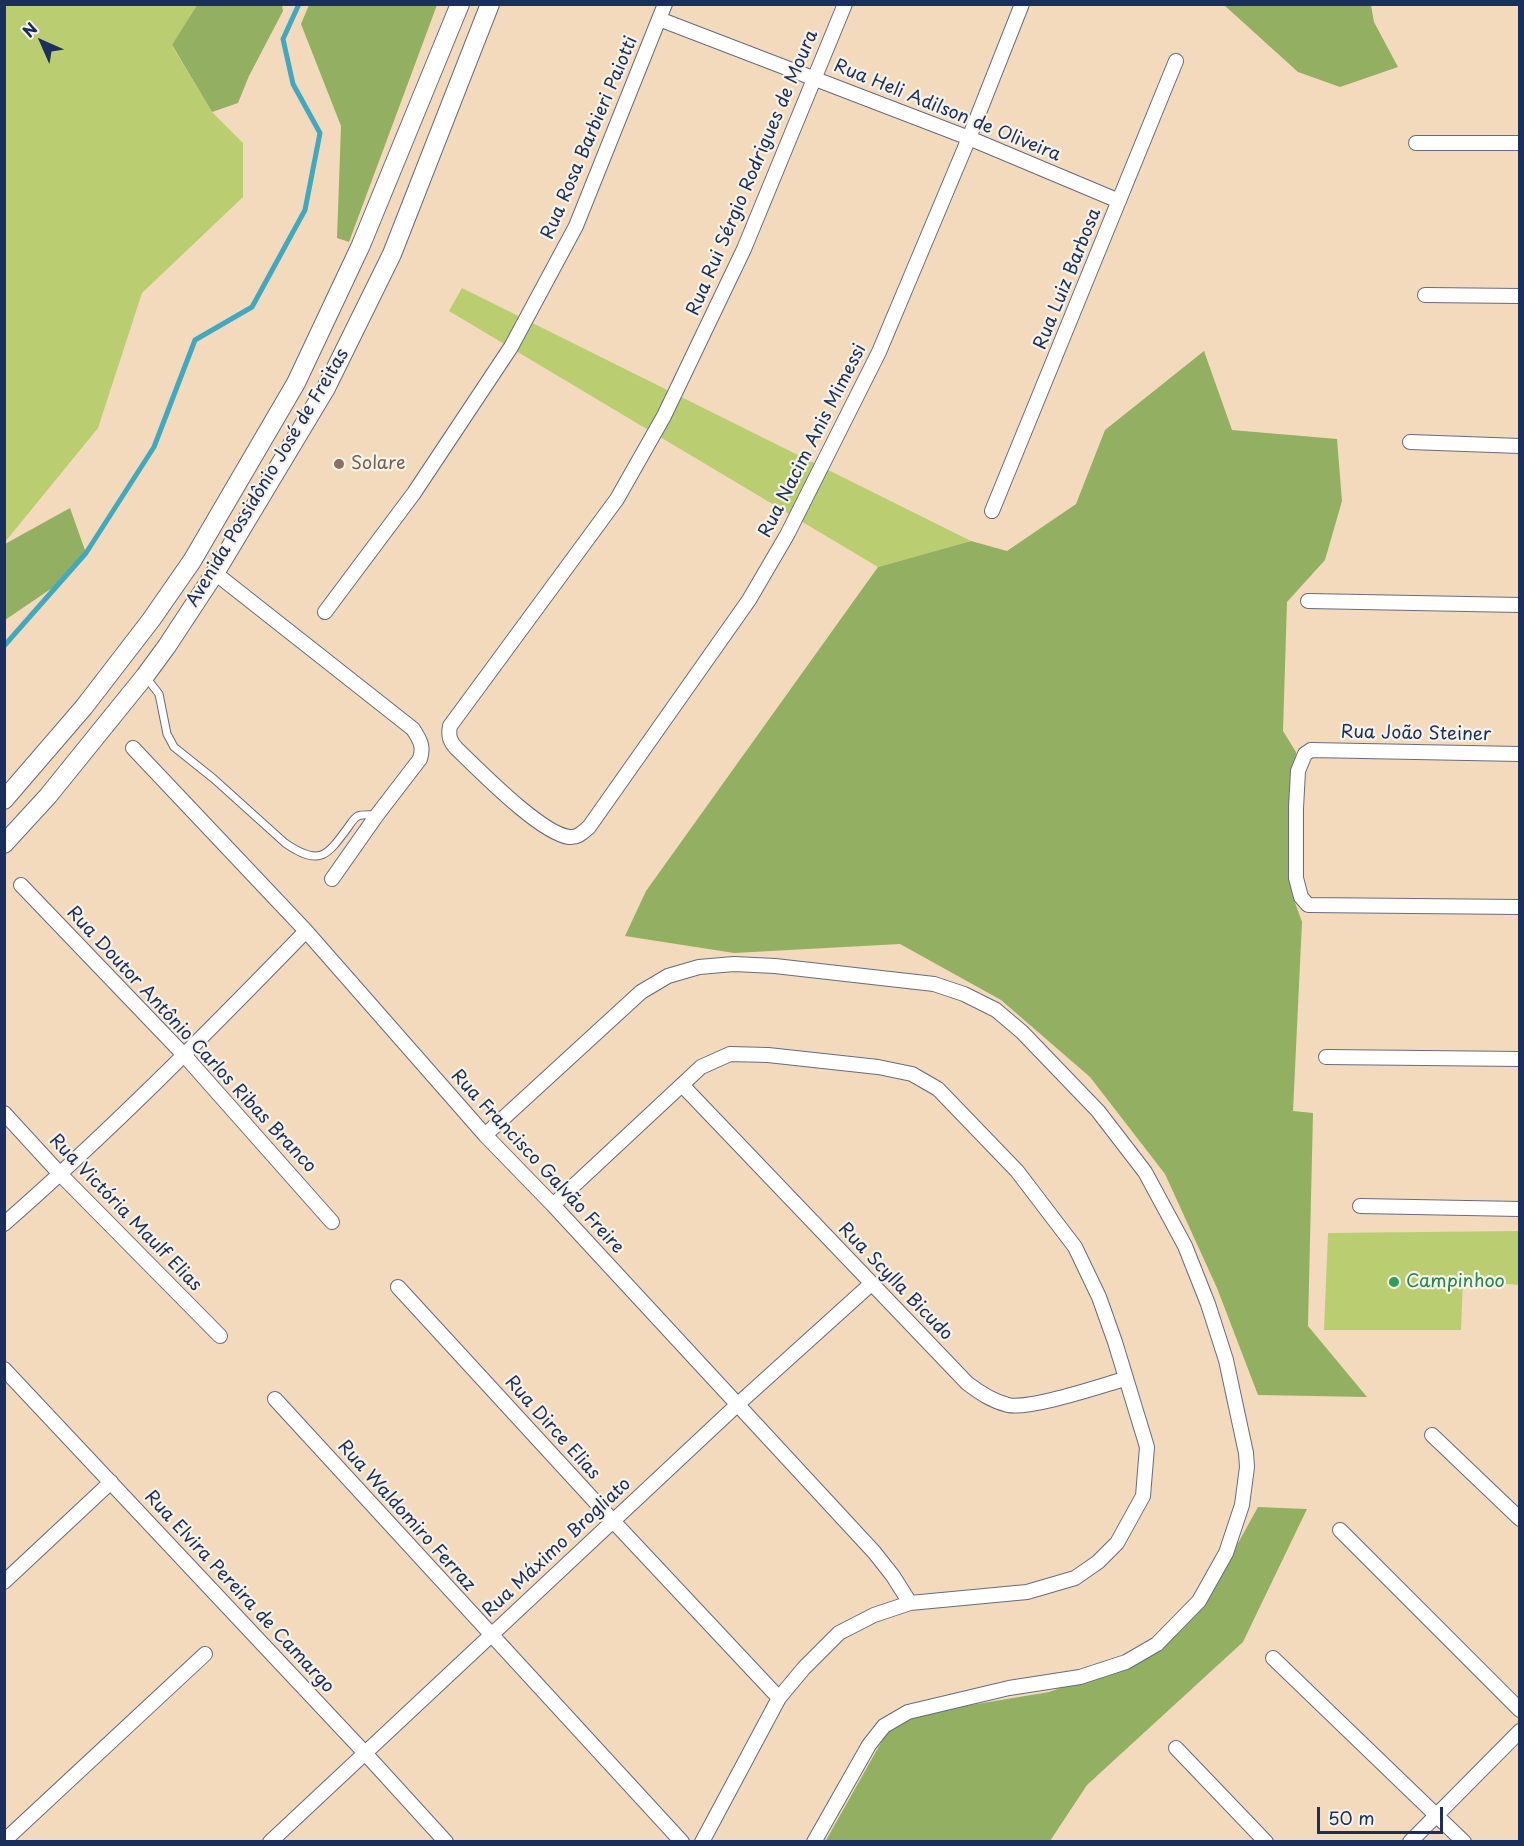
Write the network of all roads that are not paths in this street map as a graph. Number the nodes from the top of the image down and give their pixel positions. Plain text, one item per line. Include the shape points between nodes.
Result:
1 (460, 4) edge
2 (490, 4) edge
3 (665, 4) edge
4 (845, 4) edge
5 (1022, 4) edge
6 (658, 19) junction
7 (1176, 61) dead end
8 (814, 77) junction
9 (969, 138) junction
10 (1416, 143) dead end
11 (1520, 143) edge
12 (1119, 201) junction
13 (1425, 295) dead end
14 (1520, 297) edge
15 (1410, 441) dead end
16 (1520, 447) edge
17 (992, 511) dead end
18 (192, 561) junction
19 (215, 573) junction
20 (1308, 601) dead end
21 (1520, 605) edge
22 (325, 612) dead end
23 (121, 659) junction
24 (145, 676) junction
25 (133, 748) dead end
26 (1520, 754) edge
27 (4, 800) edge
28 (377, 815) junction
29 (556, 832) joint
30 (4, 844) edge
31 (332, 879) dead end
32 (21, 885) dead end
33 (1520, 907) edge
34 (306, 931) junction
35 (185, 1056) junction
36 (1326, 1057) dead end
37 (1520, 1059) edge
38 (682, 1085) junction
39 (4, 1113) edge
40 (485, 1135) junction
41 (60, 1174) junction
42 (553, 1205) junction
43 (1360, 1206) dead end
44 (1520, 1209) edge
45 (332, 1222) dead end
46 (4, 1224) edge
47 (872, 1284) junction
48 (398, 1287) dead end
49 (220, 1336) dead end
50 (4, 1370) edge
51 (1125, 1379) junction
52 (275, 1399) dead end
53 (737, 1405) junction
54 (1432, 1435) dead end
55 (111, 1482) junction
56 (1520, 1519) edge
57 (613, 1521) junction
58 (1340, 1530) dead end
59 (4, 1582) edge
60 (910, 1604) junction
61 (490, 1635) junction
62 (205, 1654) dead end
63 (1273, 1658) dead end
64 (779, 1698) junction
65 (1520, 1710) edge
66 (1520, 1731) edge
67 (1176, 1748) dead end
68 (364, 1752) junction
69 (1437, 1815) junction
70 (4, 1841) edge
71 (270, 1842) edge
72 (446, 1842) edge
73 (682, 1842) edge
74 (702, 1842) edge
75 (814, 1842) edge
76 (1266, 1842) edge
77 (1410, 1842) edge
78 (1464, 1842) edge

1 - 18 street, Avenida Possidônio José de Freitas via 361,245 301,372
2 - 19 street, Avenida Possidônio José de Freitas via 393,254 326,388
3 - 6 street, Rua Rosa Barbieri Paiotti
4 - 8 street, Rua Rui Sérgio Rodrigues de Moura
5 - 9 street, Rua Nacim Anis Mimessi
6 - 8 street, Rua Heli Adilson de Oliveira
6 - 22 street, Rua Rosa Barbieri Paiotti via 576,226 511,347 414,493
7 - 12 street, Rua Luiz Barbosa
8 - 9 street, Rua Heli Adilson de Oliveira
8 - 29 street, Rua Rui Sérgio Rodrigues de Moura via 744,249 658,426 617,499 450,726 451,743 517,805
9 - 12 street, Rua Heli Adilson de Oliveira
9 - 29 street, Rua Nacim Anis Mimessi via 879,352 787,535 749,600 589,827 575,837
10 - 11 street
12 - 17 street, Rua Luiz Barbosa
13 - 14 street
15 - 16 street
18 - 19 street
18 - 23 street, Avenida Possidônio José de Freitas
19 - 24 street, Avenida Possidônio José de Freitas
19 - 28 street via 413,729 422,742 420,759
20 - 21 street
23 - 24 street
23 - 27 street, Avenida Possidônio José de Freitas
24 - 28 lane via 159,694 167,734 174,747 298,852 314,857 325,854 358,816
24 - 30 street, Avenida Possidônio José de Freitas
25 - 34 street, Rua Francisco Galvão Freire
26 - 33 street, Rua João Steiner via 1311,750 1305,753 1298,771 1296,808 1296,878 1301,897 1308,905
28 - 31 street
32 - 35 street, Rua Doutor Antônio Carlos Ribas Branco
34 - 35 street
34 - 40 street, Rua Francisco Galvão Freire
35 - 41 street
35 - 45 street, Rua Doutor Antônio Carlos Ribas Branco
36 - 37 street
38 - 42 street
38 - 47 street, Rua Scylla Bicudo
38 - 51 street via 701,1067 730,1054 740,1054 878,1067 912,1074 938,1089 1017,1172 1075,1247 1099,1297
39 - 41 street, Rua Victória Maulf Elias
40 - 42 street, Rua Francisco Galvão Freire
40 - 75 street via 641,992 668,976 734,963 934,984 996,1010 1030,1040 1098,1111 1146,1172 1185,1246 1226,1360 1247,1467 1242,1505 1226,1553 1199,1601 1157,1644 1126,1662 1080,1677 1009,1688 897,1717 869,1745
41 - 46 street
41 - 49 street, Rua Victória Maulf Elias
42 - 53 street, Rua Francisco Galvão Freire
43 - 44 street
47 - 51 street, Rua Scylla Bicudo via 967,1383 988,1398 1009,1406 1027,1405
47 - 53 street, Rua Máximo Brogliato
48 - 57 street, Rua Dirce Elias
50 - 55 street, Rua Elvira Pereira de Camargo
51 - 60 street via 1147,1447 1143,1496 1117,1543 1075,1578 1027,1592
52 - 61 street, Rua Waldomiro Ferraz
53 - 57 street, Rua Máximo Brogliato
53 - 60 street, Rua Francisco Galvão Freire via 874,1552
54 - 56 street
55 - 59 street
55 - 68 street, Rua Elvira Pereira de Camargo
57 - 61 street, Rua Máximo Brogliato
57 - 64 street, Rua Dirce Elias
58 - 65 street
60 - 64 street via 874,1615 839,1633
61 - 68 street, Rua Máximo Brogliato
61 - 73 street, Rua Waldomiro Ferraz
62 - 70 street
63 - 69 street
64 - 74 street
66 - 69 street
67 - 76 street
68 - 71 street, Rua Máximo Brogliato
68 - 72 street, Rua Elvira Pereira de Camargo
69 - 77 street
69 - 78 street

